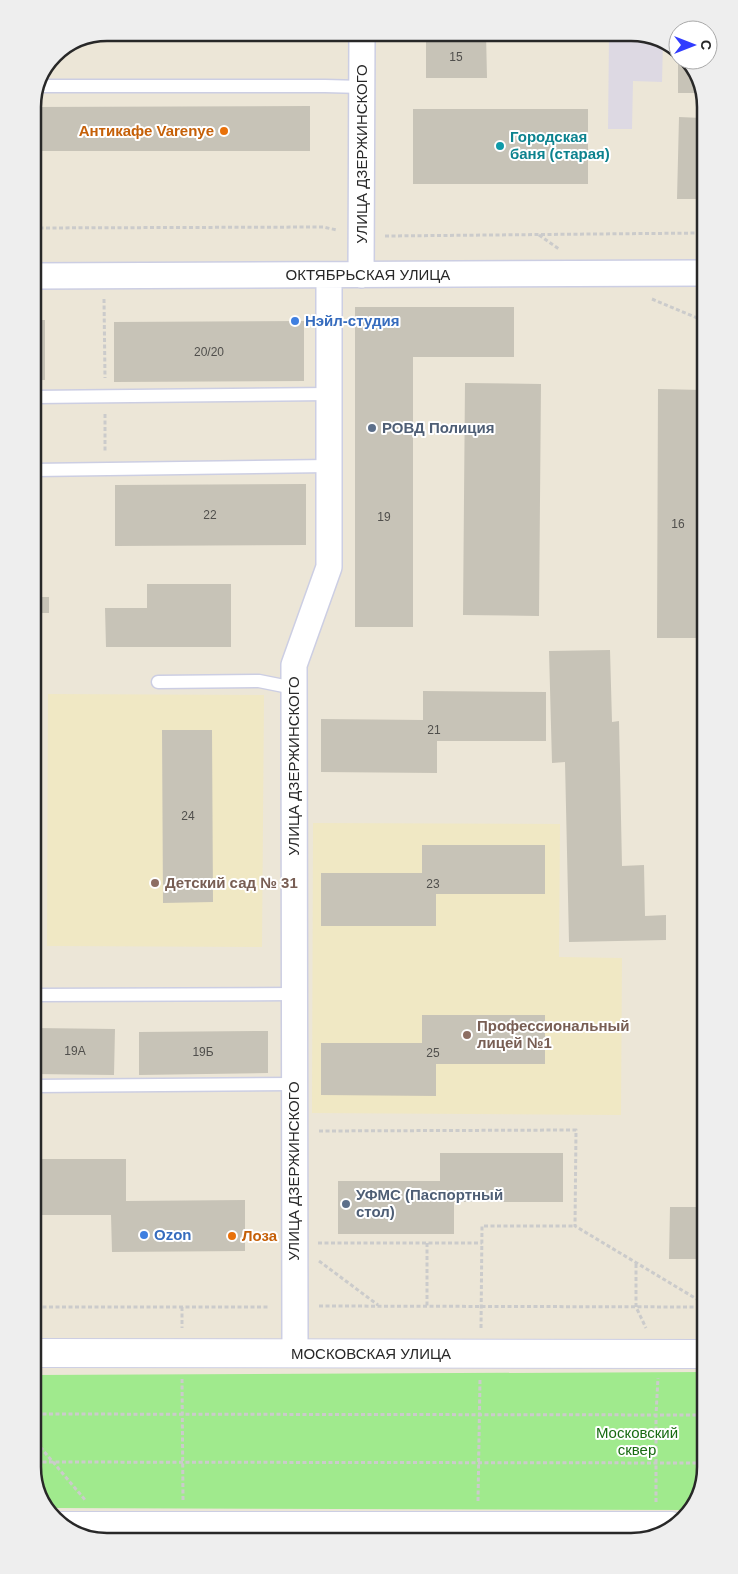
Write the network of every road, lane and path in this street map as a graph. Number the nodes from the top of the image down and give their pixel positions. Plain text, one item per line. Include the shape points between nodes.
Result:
1 (362, 41) edge
2 (45, 86) edge
3 (362, 87) junction
4 (697, 274) edge
5 (329, 275) junction
6 (361, 275) junction
7 (41, 276) edge
8 (104, 276) junction
9 (329, 394) junction
10 (105, 396) junction
11 (41, 397) edge
12 (329, 466) junction
13 (106, 469) junction
14 (41, 470) edge
15 (158, 682) dead end
16 (294, 688) junction
17 (293, 994) junction
18 (41, 995) edge
19 (293, 1084) junction
20 (41, 1086) edge
21 (293, 1131) junction
22 (294, 1243) junction
23 (427, 1243) junction
24 (482, 1243) dead end
25 (636, 1263) junction
26 (697, 1301) edge
27 (295, 1306) junction
28 (379, 1306) junction
29 (427, 1306) junction
30 (697, 1306) edge
31 (41, 1307) edge
32 (182, 1307) junction
33 (636, 1307) junction
34 (41, 1353) edge
35 (182, 1353) junction
36 (295, 1353) junction
37 (659, 1354) junction
38 (697, 1354) edge
39 (41, 1414) edge
40 (182, 1414) junction
41 (656, 1414) junction
42 (697, 1415) edge
43 (41, 1447) edge
44 (41, 1462) edge
45 (55, 1462) junction
46 (183, 1463) junction
47 (656, 1463) junction
48 (697, 1463) edge
49 (663, 1524) edge
50 (78, 1526) edge
51 (106, 1526) junction
52 (183, 1526) junction
53 (659, 1526) edge
54 (565, 1532) edge
55 (148, 1533) edge
56 (158, 1533) edge

1 - 3 street, УЛИЦА ДЗЕРЖИНСКОГО
2 - 3 lane
3 - 6 street, УЛИЦА ДЗЕРЖИНСКОГО
4 - 6 street, ОКТЯБРЬСКАЯ УЛИЦА
5 - 6 street, ОКТЯБРЬСКАЯ УЛИЦА
5 - 8 street, ОКТЯБРЬСКАЯ УЛИЦА
5 - 9 street, УЛИЦА ДЗЕРЖИНСКОГО
7 - 8 street, ОКТЯБРЬСКАЯ УЛИЦА
8 - 10 path
9 - 10 lane
9 - 12 street, УЛИЦА ДЗЕРЖИНСКОГО
10 - 11 lane
10 - 13 path
12 - 13 lane
12 - 16 street, УЛИЦА ДЗЕРЖИНСКОГО via 329,567 294,666
13 - 14 lane
15 - 16 lane via 259,681
16 - 17 street, УЛИЦА ДЗЕРЖИНСКОГО
17 - 18 lane
17 - 19 street, УЛИЦА ДЗЕРЖИНСКОГО
19 - 20 lane
19 - 21 street, УЛИЦА ДЗЕРЖИНСКОГО
21 - 22 street, УЛИЦА ДЗЕРЖИНСКОГО
21 - 25 path via 576,1130 575,1226
22 - 23 path
22 - 27 street, УЛИЦА ДЗЕРЖИНСКОГО
22 - 28 path
23 - 24 path
23 - 29 path
25 - 26 path
25 - 33 path
27 - 28 path
27 - 32 path
27 - 36 street, УЛИЦА ДЗЕРЖИНСКОГО
28 - 29 path
29 - 33 path
30 - 33 path
31 - 32 path
32 - 35 path
33 - 37 path
34 - 35 main road, МОСКОВСКАЯ УЛИЦА
35 - 36 main road, МОСКОВСКАЯ УЛИЦА
35 - 40 path
36 - 37 main road, МОСКОВСКАЯ УЛИЦА
37 - 38 main road, МОСКОВСКАЯ УЛИЦА
37 - 41 path
39 - 40 path
40 - 41 path
40 - 46 path
41 - 42 path
41 - 47 path
43 - 45 path
44 - 45 path
45 - 46 path
45 - 51 path
46 - 47 path
46 - 52 path
47 - 48 path
47 - 49 path
50 - 51 main road
51 - 55 main road
52 - 54 main road
52 - 56 main road
53 - 54 main road

